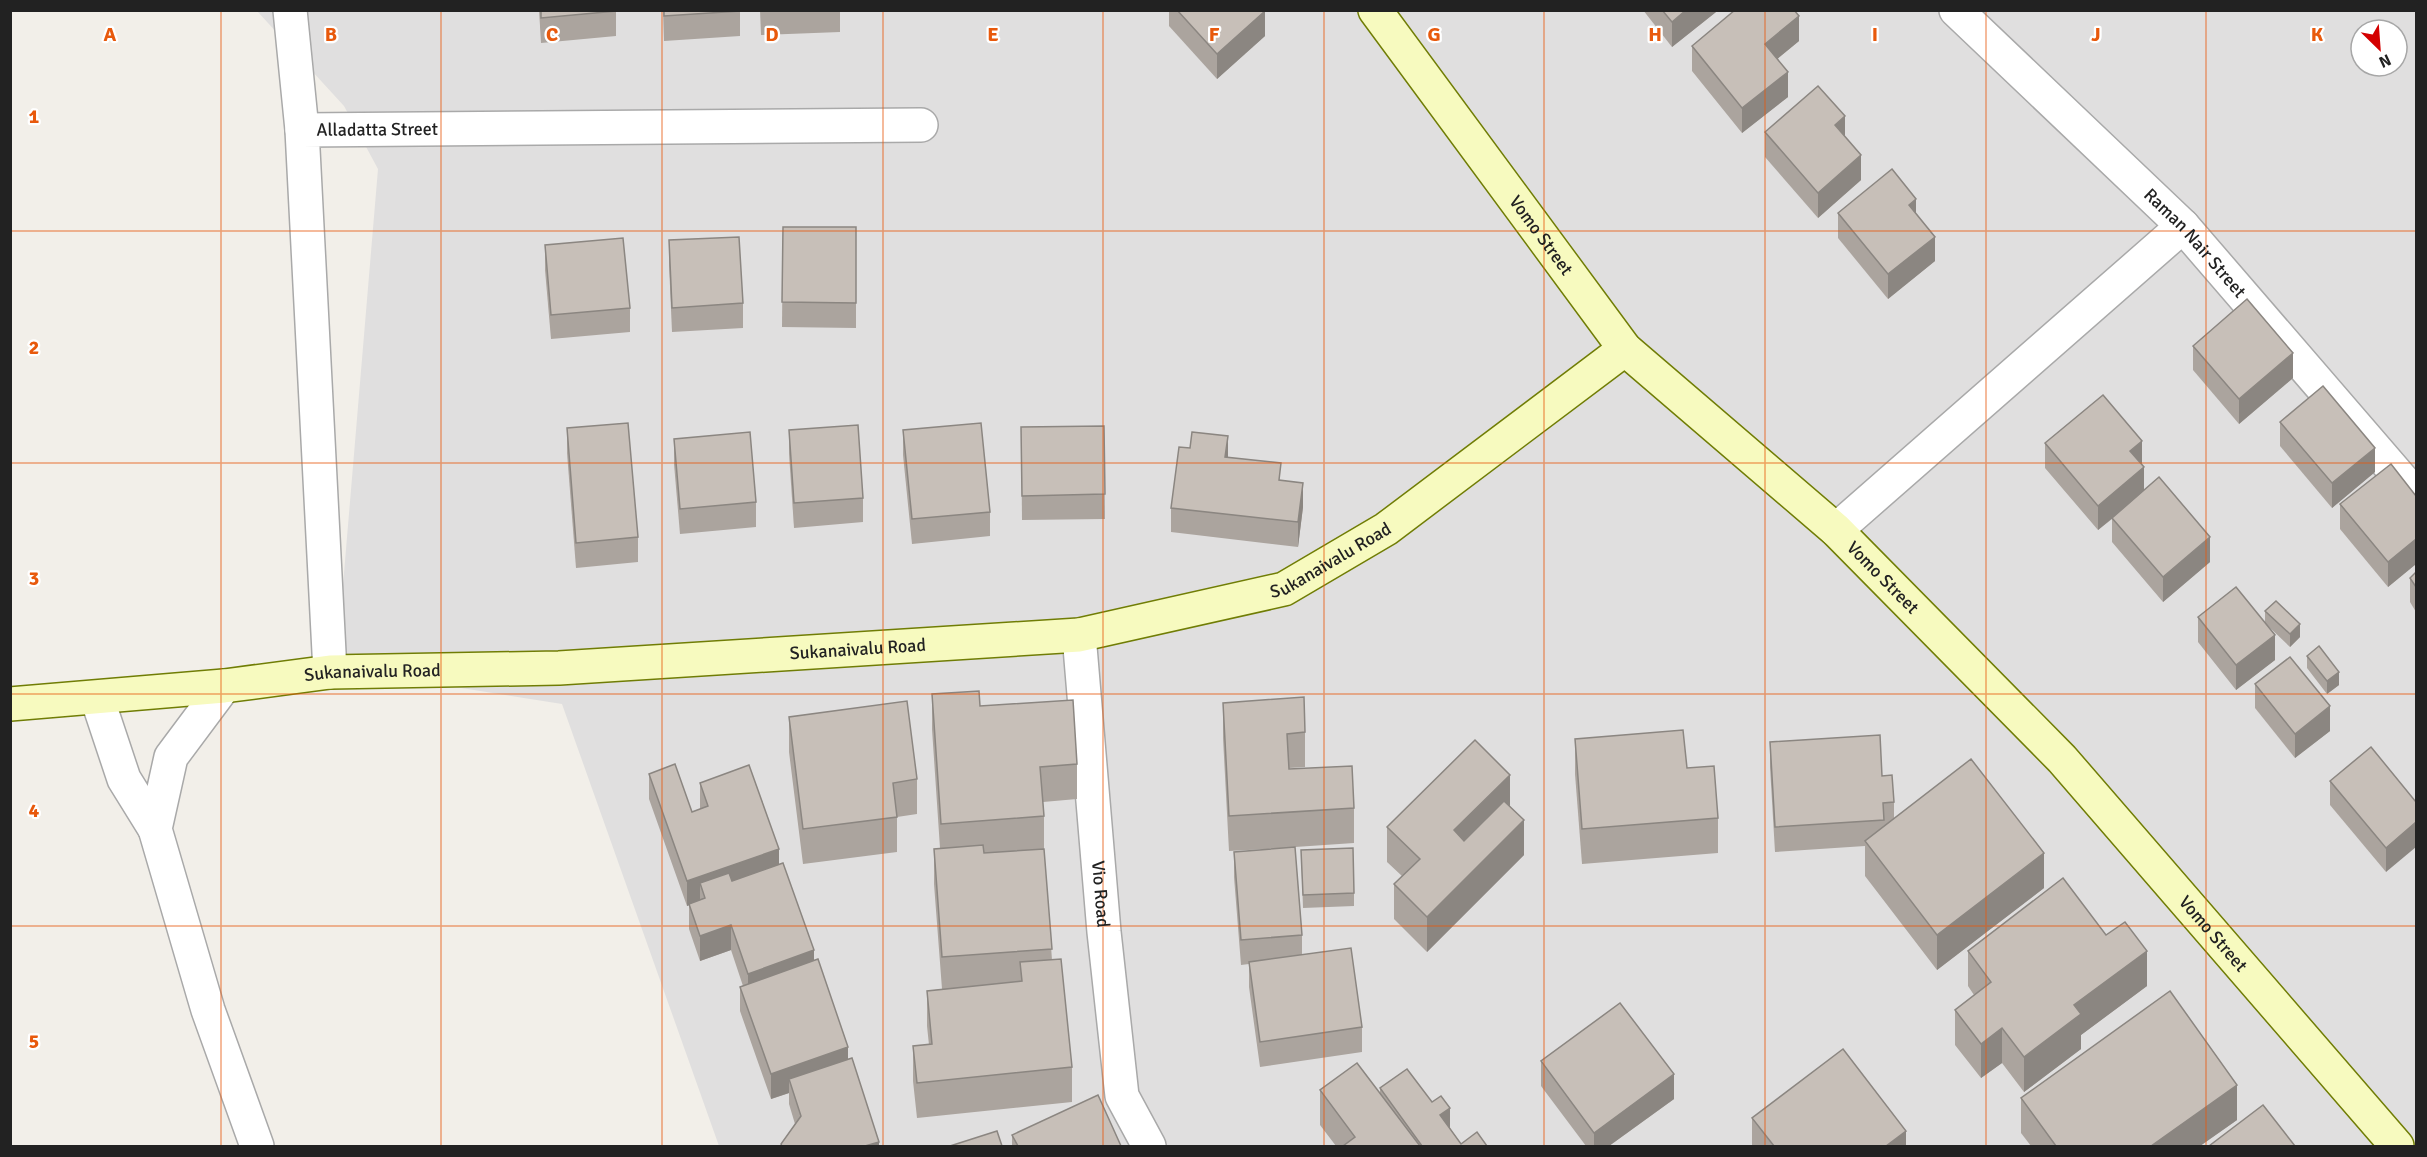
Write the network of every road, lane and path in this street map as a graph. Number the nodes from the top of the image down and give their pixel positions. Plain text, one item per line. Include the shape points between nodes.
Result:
1 (290, 10) edge
2 (1375, 10) edge
3 (1956, 10) edge
4 (921, 125) dead end
5 (302, 130) junction
6 (2183, 226) junction
7 (1625, 350) junction
8 (2416, 496) edge
9 (1836, 530) junction
10 (1079, 634) junction
11 (330, 672) junction
12 (224, 686) junction
13 (97, 698) junction
14 (10, 704) edge
15 (155, 829) junction
16 (257, 1146) edge
17 (1149, 1146) edge
18 (2397, 1146) edge

1 - 5 street
2 - 7 main road, Vomo Street
3 - 6 street, Raman Nair Street
4 - 5 street, Alladatta Street
5 - 11 street, Alladatta Street
6 - 8 street, Raman Nair Street
6 - 9 street
7 - 9 main road, Vomo Street
7 - 10 main road, Sukanaivalu Road via 1386,529 1284,589
9 - 18 main road, Vomo Street via 2062,759
10 - 11 main road, Sukanaivalu Road via 559,668
10 - 17 street, Vio Road via 1122,1096
11 - 12 main road, Sukanaivalu Road
12 - 13 main road, Sukanaivalu Road
12 - 15 street via 171,758
13 - 14 main road, Sukanaivalu Road
13 - 15 street via 124,779
15 - 16 street via 208,1010

